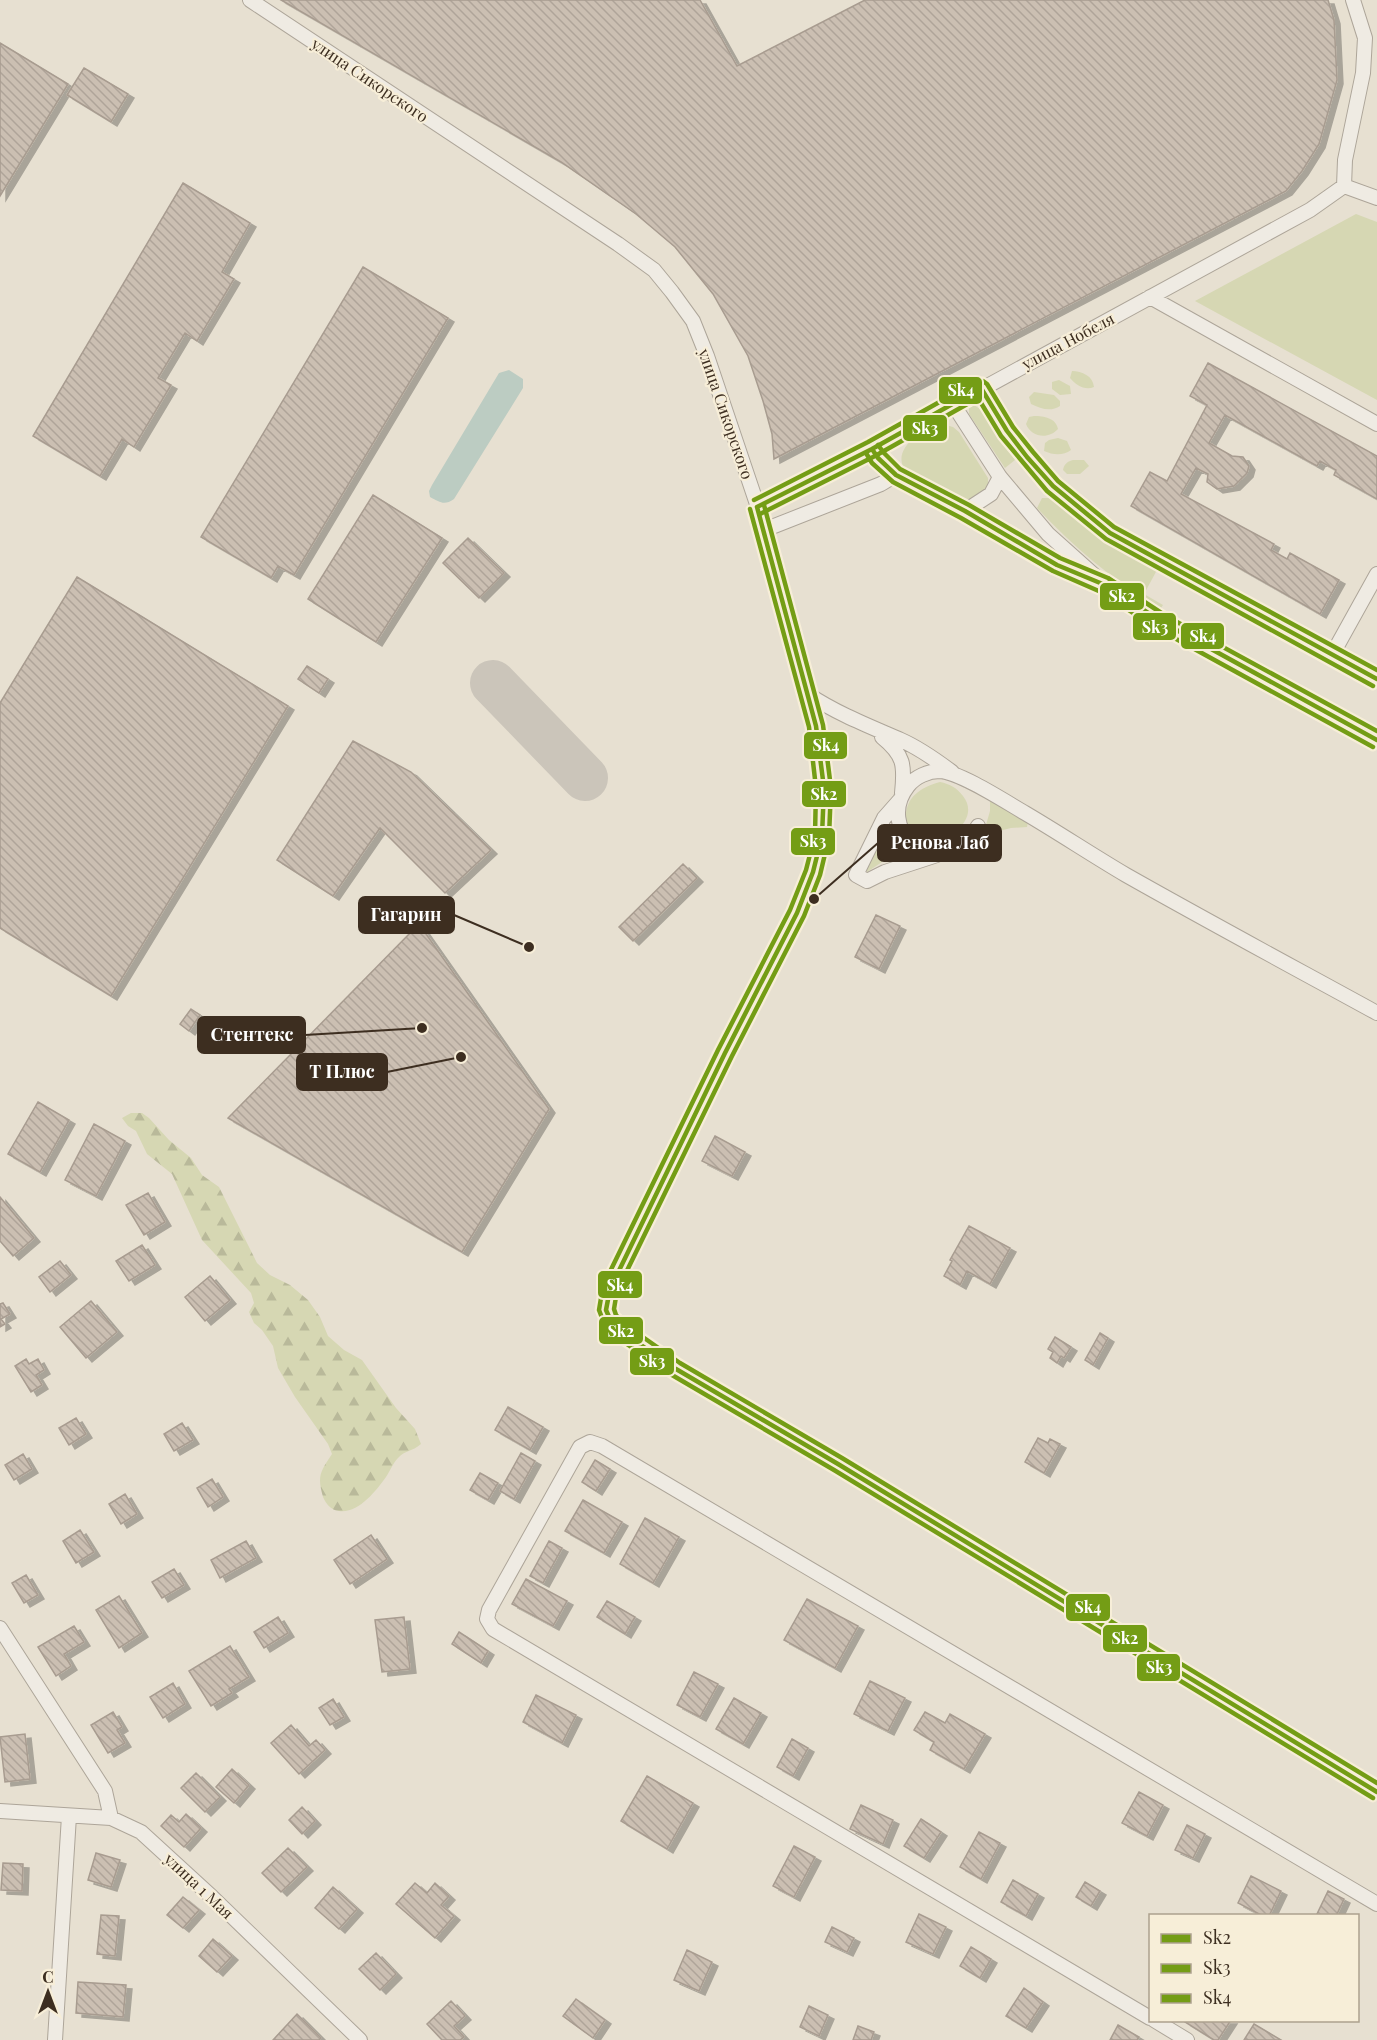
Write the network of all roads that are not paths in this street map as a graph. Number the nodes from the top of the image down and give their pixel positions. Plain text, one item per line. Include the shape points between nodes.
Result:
1 (250, 0) edge
2 (1353, 0) edge
3 (1344, 186) junction
4 (1377, 198) edge
5 (1150, 297) junction
6 (981, 388) junction
7 (953, 404) junction
8 (1377, 424) edge
9 (872, 449) junction
10 (896, 475) junction
11 (1000, 477) junction
12 (757, 507) junction
13 (965, 511) junction
14 (764, 530) junction
15 (1377, 574) edge
16 (1105, 585) junction
17 (1332, 655) junction
18 (1377, 679) edge
19 (809, 695) junction
20 (873, 730) junction
21 (1377, 740) edge
22 (955, 775) junction
23 (900, 797) junction
24 (978, 826) dead end
25 (942, 854) junction
26 (1377, 1013) edge
27 (0, 1628) edge
28 (1377, 1792) edge
29 (0, 1811) edge
30 (69, 1816) junction
31 (111, 1818) junction
32 (1377, 1904) edge
33 (1149, 2017) edge
34 (1157, 2022) edge
35 (55, 2040) edge
36 (360, 2040) edge
37 (1187, 2040) edge

1 - 12 street, улица Сикорского via 654,270 693,321
2 - 3 street via 1365,38
3 - 4 street
3 - 5 street, улица Нобеля via 1310,210
5 - 6 street, улица Нобеля
5 - 8 street
6 - 7 street, улица Нобеля
6 - 17 street via 1026,457 1053,486 1102,527
7 - 9 street, улица Нобеля
7 - 11 street
9 - 10 street
9 - 12 street, улица Нобеля
10 - 13 street
10 - 14 street
11 - 13 street via 991,494
11 - 16 street via 1048,534
12 - 14 street, улица Сикорского
13 - 16 street via 1057,565
14 - 19 street, улица Сикорского
15 - 17 street
16 - 21 street via 1162,622
17 - 18 street
19 - 20 street
19 - 28 street, улица Сикорского via 824,788 822,836 813,872 797,913 610,1288 606,1310 610,1319 622,1332 676,1369
20 - 22 street via 912,746
20 - 23 street via 902,758
22 - 23 street via 940,771 925,774 911,781
22 - 26 street
23 - 25 street via 897,817 902,832 912,845
23 - 25 street via 884,818 856,875 867,881
24 - 25 street via 969,841
27 - 31 street via 105,1791
29 - 30 street, улица 1 Мая
30 - 31 street, улица 1 Мая
30 - 35 street
31 - 36 street, улица 1 Мая via 141,1832
32 - 33 street via 602,1446 590,1442 580,1447 489,1610 487,1619 493,1629
34 - 37 street

